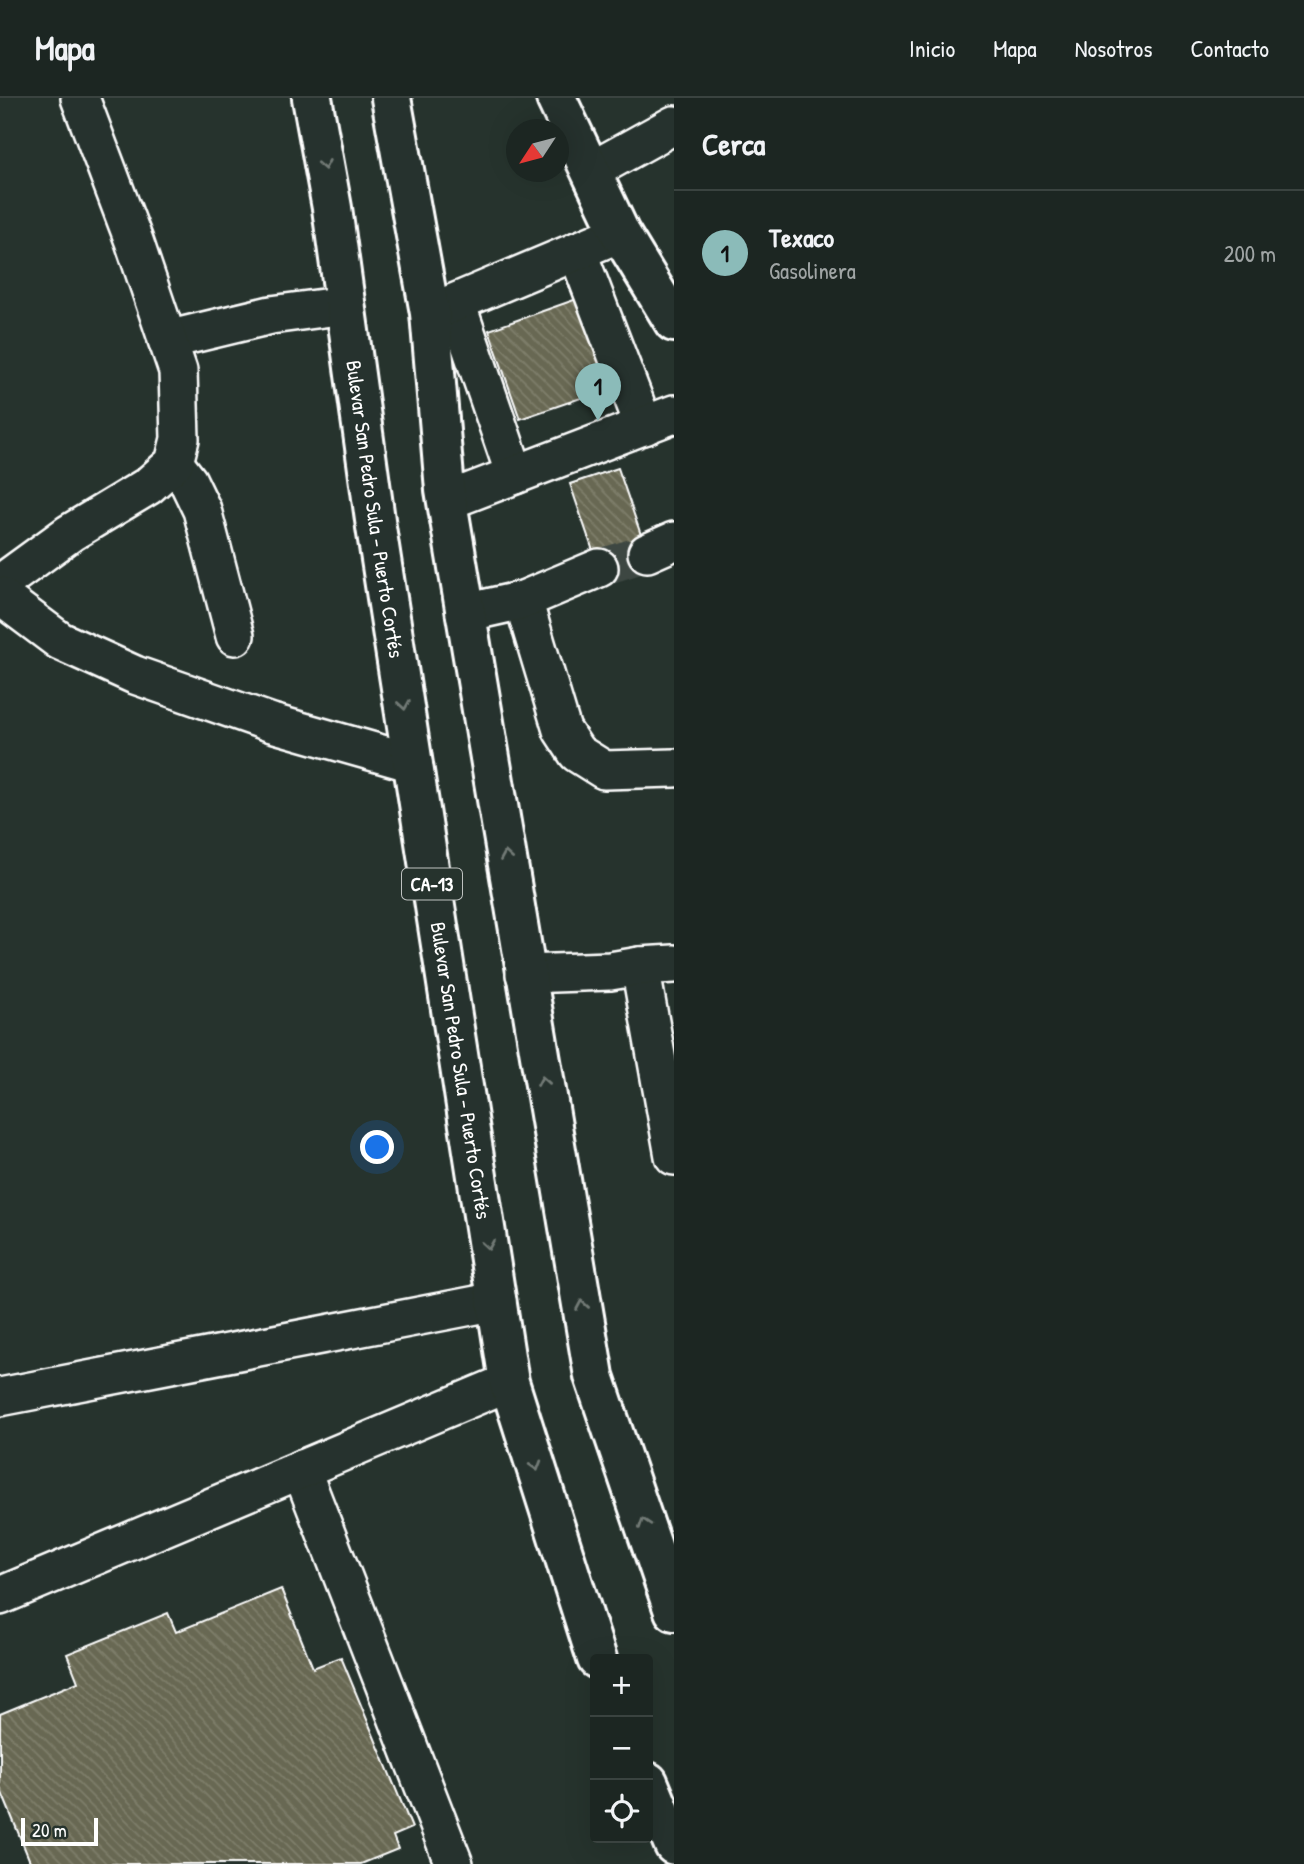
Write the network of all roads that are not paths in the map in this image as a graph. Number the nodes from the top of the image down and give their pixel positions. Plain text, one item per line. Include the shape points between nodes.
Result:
1 (80, 98) edge
2 (312, 98) edge
3 (391, 98) edge
4 (556, 98) edge
5 (674, 125) edge
6 (591, 171) junction
7 (620, 233) junction
8 (577, 251) junction
9 (346, 305) junction
10 (443, 308) junction
11 (674, 322) edge
12 (167, 340) junction
13 (659, 420) edge
14 (174, 463) junction
15 (515, 475) junction
16 (447, 501) junction
17 (599, 568) tunnel mouth
18 (0, 584) edge
19 (0, 596) edge
20 (523, 600) junction
21 (465, 613) junction
22 (234, 636) dead end
23 (413, 763) junction
24 (674, 768) edge
25 (657, 965) edge
26 (525, 974) junction
27 (674, 1156) edge
28 (497, 1301) junction
29 (509, 1382) junction
30 (0, 1397) edge
31 (301, 1469) junction
32 (0, 1596) edge
33 (674, 1611) edge
34 (595, 1654) edge
35 (653, 1794) edge
36 (674, 1845) edge
37 (454, 1864) edge

1 - 12 lane
2 -> 9 main road, Bulevar San Pedro Sula - Puerto Cortés / CA-13
3 - 10 main road
4 - 6 main road
5 - 6 lane
6 - 7 main road
7 - 8 lane
7 - 11 main road
8 - 10 lane
8 - 13 lane
9 - 12 lane via 271,315
9 -> 23 main road, Bulevar San Pedro Sula - Puerto Cortés / CA-13
10 - 15 lane
10 - 16 main road
12 - 14 lane via 178,370 180,439
13 - 15 lane
14 - 18 lane via 148,486 70,533
14 - 22 lane via 202,510
15 - 16 lane
16 - 21 main road
17 - 20 lane
19 - 23 lane via 60,641 135,675 272,723
20 - 21 lane
20 - 24 lane via 562,730 577,753 604,769
26 -> 21 main road
23 -> 28 main road, Bulevar San Pedro Sula - Puerto Cortés / CA-13
25 - 26 lane
25 - 27 lane
33 -> 26 main road via 594,1376
28 - 29 main road, Bulevar San Pedro Sula - Puerto Cortés / CA-13
28 - 30 lane
29 - 31 lane
29 -> 34 main road, Bulevar San Pedro Sula - Puerto Cortés / CA-13
31 - 32 lane
31 - 37 lane
35 - 36 main road

